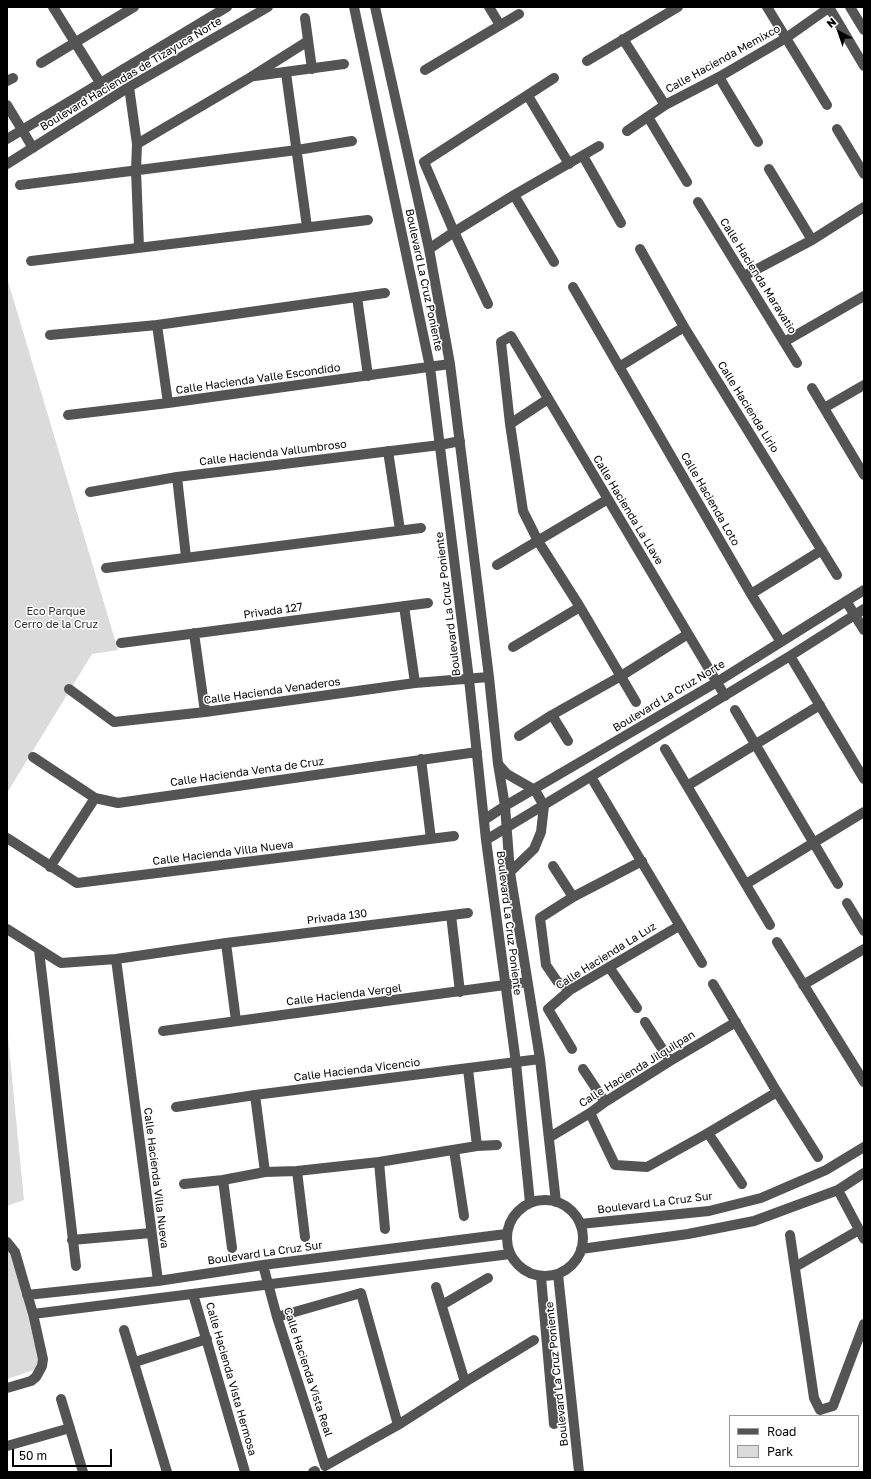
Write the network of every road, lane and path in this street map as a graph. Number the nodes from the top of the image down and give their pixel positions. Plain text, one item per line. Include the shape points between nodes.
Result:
1 (53, 7) edge
2 (134, 7) edge
3 (227, 7) edge
4 (268, 7) edge
5 (354, 7) edge
6 (375, 7) edge
7 (489, 7) edge
8 (678, 7) edge
9 (767, 7) edge
10 (829, 7) edge
11 (850, 7) edge
12 (519, 14) dead end
13 (305, 18) dead end
14 (500, 25) junction
15 (864, 30) edge
16 (786, 38) junction
17 (623, 39) junction
18 (308, 41) junction
19 (75, 42) junction
20 (587, 61) dead end
21 (42, 62) dead end
22 (344, 64) dead end
23 (864, 66) edge
24 (312, 69) junction
25 (425, 70) dead end
26 (286, 73) junction
27 (251, 77) junction
28 (719, 77) junction
29 (554, 78) dead end
30 (100, 84) junction
31 (129, 87) junction
32 (528, 96) junction
33 (7, 105) edge
34 (665, 105) junction
35 (827, 105) dead end
36 (648, 117) junction
37 (837, 129) dead end
38 (22, 130) junction
39 (627, 131) dead end
40 (7, 139) edge
41 (352, 141) dead end
42 (758, 142) dead end
43 (137, 144) junction
44 (599, 146) dead end
45 (33, 148) junction
46 (297, 150) junction
47 (583, 156) junction
48 (7, 164) edge
49 (569, 164) junction
50 (769, 169) dead end
51 (136, 170) junction
52 (864, 174) edge
53 (687, 182) dead end
54 (20, 185) dead end
55 (514, 195) junction
56 (698, 202) dead end
57 (864, 206) edge
58 (368, 220) dead end
59 (621, 223) dead end
60 (307, 227) junction
61 (454, 232) junction
62 (812, 240) junction
63 (140, 247) junction
64 (429, 249) junction
65 (640, 249) dead end
66 (31, 261) dead end
67 (554, 262) dead end
68 (744, 276) junction
69 (573, 287) dead end
70 (385, 293) dead end
71 (864, 296) edge
72 (357, 297) junction
73 (488, 304) dead end
74 (157, 325) junction
75 (684, 327) junction
76 (50, 335) dead end
77 (784, 342) junction
78 (797, 363) dead end
79 (450, 364) junction
80 (430, 367) junction
81 (619, 367) junction
82 (368, 376) junction
83 (864, 385) edge
84 (812, 388) dead end
85 (548, 399) junction
86 (168, 403) junction
87 (824, 408) junction
88 (68, 415) dead end
89 (510, 424) junction
90 (460, 441) junction
91 (440, 445) junction
92 (388, 452) junction
93 (864, 475) edge
94 (177, 477) junction
95 (90, 492) dead end
96 (608, 499) junction
97 (421, 528) dead end
98 (400, 530) junction
99 (538, 541) junction
100 (822, 550) junction
101 (186, 557) junction
102 (497, 564) dead end
103 (106, 568) dead end
104 (838, 575) dead end
105 (864, 590) edge
106 (751, 594) junction
107 (846, 601) junction
108 (428, 603) dead end
109 (404, 606) junction
110 (580, 607) junction
111 (864, 609) edge
112 (854, 614) junction
113 (864, 630) edge
114 (194, 633) junction
115 (688, 634) junction
116 (781, 642) junction
117 (121, 643) dead end
118 (513, 647) dead end
119 (790, 656) junction
120 (620, 676) junction
121 (489, 677) junction
122 (469, 679) junction
123 (717, 682) junction
124 (415, 683) junction
125 (70, 689) dead end
126 (725, 696) junction
127 (636, 702) dead end
128 (820, 705) junction
129 (735, 710) dead end
130 (205, 712) junction
131 (552, 714) junction
132 (519, 736) dead end
133 (568, 741) dead end
134 (755, 745) junction
135 (665, 749) dead end
136 (477, 752) junction
137 (33, 757) dead end
138 (421, 759) junction
139 (498, 764) junction
140 (591, 777) junction
141 (864, 779) edge
142 (687, 786) junction
143 (535, 790) junction
144 (95, 798) junction
145 (506, 806) junction
146 (544, 806) junction
147 (864, 812) edge
148 (484, 820) junction
149 (508, 827) junction
150 (454, 836) dead end
151 (7, 838) edge
152 (431, 839) junction
153 (486, 840) junction
154 (813, 844) junction
155 (642, 862) junction
156 (553, 866) dead end
157 (50, 867) junction
158 (510, 872) junction
159 (746, 884) junction
160 (838, 884) dead end
161 (573, 897) junction
162 (847, 903) dead end
163 (468, 913) dead end
164 (451, 915) junction
165 (770, 925) dead end
166 (679, 926) junction
167 (7, 929) edge
168 (864, 931) edge
169 (777, 942) dead end
170 (226, 943) junction
171 (864, 949) edge
172 (39, 950) junction
173 (116, 959) junction
174 (702, 963) dead end
175 (609, 967) junction
176 (527, 982) junction
177 (713, 984) dead end
178 (505, 985) junction
179 (803, 985) junction
180 (570, 990) junction
181 (460, 992) junction
182 (637, 1008) dead end
183 (236, 1021) junction
184 (645, 1022) dead end
185 (736, 1022) junction
186 (163, 1031) dead end
187 (572, 1049) dead end
188 (540, 1059) junction
189 (670, 1060) junction
190 (516, 1063) junction
191 (468, 1069) junction
192 (583, 1069) dead end
193 (864, 1082) edge
194 (777, 1092) junction
195 (255, 1095) junction
196 (605, 1102) junction
197 (176, 1107) dead end
198 (590, 1113) junction
199 (708, 1133) junction
200 (550, 1137) junction
201 (497, 1145) dead end
202 (477, 1146) junction
203 (864, 1147) edge
204 (454, 1150) junction
205 (818, 1157) dead end
206 (379, 1162) junction
207 (297, 1171) junction
208 (265, 1172) junction
209 (864, 1173) edge
210 (223, 1180) junction
211 (184, 1184) dead end
212 (742, 1184) dead end
213 (838, 1190) junction
214 (556, 1202) junction
215 (530, 1203) junction
216 (464, 1216) dead end
217 (580, 1224) junction
218 (385, 1229) dead end
219 (151, 1234) junction
220 (506, 1234) junction
221 (862, 1234) edge
222 (790, 1236) dead end
223 (305, 1237) dead end
224 (72, 1240) junction
225 (7, 1242) edge
226 (232, 1248) dead end
227 (581, 1249) junction
228 (510, 1254) junction
229 (263, 1265) junction
230 (76, 1266) dead end
231 (795, 1267) junction
232 (558, 1274) junction
233 (541, 1276) junction
234 (488, 1278) dead end
235 (158, 1281) junction
236 (268, 1285) junction
237 (436, 1287) dead end
238 (193, 1294) junction
239 (27, 1295) junction
240 (442, 1305) junction
241 (33, 1314) junction
242 (277, 1316) junction
243 (864, 1324) edge
244 (124, 1330) dead end
245 (207, 1339) junction
246 (534, 1340) dead end
247 (859, 1348) edge
248 (135, 1362) junction
249 (465, 1382) junction
250 (7, 1388) edge
251 (61, 1399) dead end
252 (554, 1424) dead end
253 (398, 1425) junction
254 (70, 1428) junction
255 (7, 1446) edge
256 (83, 1472) edge
257 (167, 1472) edge
258 (245, 1472) edge
259 (580, 1472) edge

1 - 19 street
2 - 19 street
3 - 30 street, Boulevard Haciendas de Tizayuca Norte
4 - 31 street, Boulevard Haciendas de Tizayuca Norte
5 - 80 street, Boulevard La Cruz Poniente
6 - 64 street, Boulevard La Cruz Poniente
7 - 14 street
8 - 17 street
9 - 16 street
10 - 16 street, Calle Hacienda Memixco
10 - 23 street
11 - 15 street
12 - 14 street
13 - 18 street
14 - 25 street
16 - 28 street, Calle Hacienda Memixco
16 - 35 street
17 - 20 street
17 - 34 street
18 - 24 street
18 - 27 street
19 - 21 street
19 - 30 street
22 - 24 street
24 - 26 street
26 - 27 street
26 - 46 street
27 - 43 street
28 - 34 street, Calle Hacienda Memixco
28 - 42 street
29 - 32 street
30 - 38 street, Boulevard Haciendas de Tizayuca Norte
31 - 43 street
31 - 45 street, Boulevard Haciendas de Tizayuca Norte
32 - 49 street
32 - 61 street via 424,162
33 - 38 street
34 - 36 street, Calle Hacienda Memixco
36 - 39 street, Calle Hacienda Memixco
36 - 53 street
37 - 52 street
38 - 40 street, Boulevard Haciendas de Tizayuca Norte
38 - 45 street
41 - 46 street
43 - 51 street
44 - 47 street
45 - 48 street, Boulevard Haciendas de Tizayuca Norte
46 - 51 street
46 - 60 street
47 - 49 street
47 - 59 street
49 - 55 street
50 - 62 street
51 - 54 street
51 - 63 street
55 - 61 street
55 - 67 street
56 - 68 street, Calle Hacienda Maravatio
57 - 62 street
58 - 60 street
60 - 63 street
61 - 64 street
61 - 73 street
62 - 68 street
63 - 66 street
64 - 79 street, Boulevard La Cruz Poniente
65 - 75 street, Calle Hacienda Lirio
68 - 77 street, Calle Hacienda Maravatio
69 - 81 street, Calle Hacienda Loto
70 - 72 street
71 - 77 street
72 - 74 street
72 - 82 street
74 - 76 street
74 - 86 street
75 - 81 street
75 - 100 street, Calle Hacienda Lirio
77 - 78 street, Calle Hacienda Maravatio
79 - 80 street, Calle Hacienda Valle Escondido
79 - 90 street, Boulevard La Cruz Poniente
80 - 82 street, Calle Hacienda Valle Escondido
80 - 91 street, Boulevard La Cruz Poniente
81 - 106 street, Calle Hacienda Loto
82 - 86 street, Calle Hacienda Valle Escondido
83 - 87 street
84 - 87 street
85 - 89 street
85 - 89 street, Calle Hacienda La Llave via 511,336 500,342
85 - 96 street, Calle Hacienda La Llave
86 - 88 street, Calle Hacienda Valle Escondido
87 - 93 street
89 - 99 street via 523,511
90 - 91 street, Calle Hacienda Vallumbroso
90 - 121 street, Boulevard La Cruz Poniente
91 - 92 street, Calle Hacienda Vallumbroso
91 - 122 street, Boulevard La Cruz Poniente
92 - 94 street, Calle Hacienda Vallumbroso
92 - 98 street
94 - 95 street, Calle Hacienda Vallumbroso
94 - 101 street
96 - 99 street
96 - 115 street, Calle Hacienda La Llave
97 - 98 street
98 - 101 street
99 - 102 street
99 - 110 street
100 - 104 street, Calle Hacienda Lirio
100 - 106 street
101 - 103 street
105 - 107 street, Boulevard La Cruz Norte
106 - 116 street, Calle Hacienda Loto
107 - 112 street
107 - 116 street, Boulevard La Cruz Norte
108 - 109 street, Privada 127
109 - 114 street, Privada 127
109 - 124 street
110 - 118 street
110 - 120 street
111 - 112 street
112 - 113 street
112 - 119 street
114 - 117 street, Privada 127
114 - 130 street
115 - 120 street
115 - 123 street, Calle Hacienda La Llave
116 - 123 street, Boulevard La Cruz Norte
119 - 126 street
119 - 128 street
120 - 127 street
120 - 131 street
121 - 122 street, Calle Hacienda Venaderos
121 - 139 street, Boulevard La Cruz Poniente
122 - 124 street, Calle Hacienda Venaderos
122 - 136 street, Boulevard La Cruz Poniente
123 - 126 street, Calle Hacienda La Llave
123 - 143 street, Boulevard La Cruz Norte
124 - 130 street, Calle Hacienda Venaderos
125 - 130 street, Calle Hacienda Venaderos via 114,722
126 - 140 street
128 - 134 street
128 - 141 street
129 - 134 street
131 - 132 street
131 - 133 street
134 - 142 street
134 - 154 street
135 - 142 street
136 - 138 street, Calle Hacienda Venta de Cruz
136 - 148 street, Boulevard La Cruz Poniente
137 - 144 street, Calle Hacienda Venta de Cruz
138 - 144 street, Calle Hacienda Venta de Cruz via 118,802
138 - 152 street
139 - 143 street via 507,774
139 - 145 street, Boulevard La Cruz Poniente
140 - 146 street
140 - 155 street
142 - 159 street
143 - 145 street, Boulevard La Cruz Norte
143 - 146 street
144 - 157 street
145 - 148 street, Boulevard La Cruz Norte
145 - 149 street, Boulevard La Cruz Poniente
146 - 149 street
146 - 158 street via 541,832 534,849
147 - 154 street
148 - 153 street, Boulevard La Cruz Poniente
149 - 153 street
149 - 158 street, Boulevard La Cruz Poniente
150 - 152 street, Calle Hacienda Villa Nueva
151 - 157 street, Calle Hacienda Villa Nueva
152 - 157 street, Calle Hacienda Villa Nueva via 77,883
153 - 178 street, Boulevard La Cruz Poniente
154 - 159 street
154 - 160 street
155 - 161 street
155 - 166 street
156 - 161 street
158 - 176 street, Boulevard La Cruz Poniente
159 - 165 street
161 - 180 street via 540,918 546,965 557,981
162 - 168 street
163 - 164 street, Privada 130
164 - 170 street, Privada 130
164 - 181 street
166 - 174 street
166 - 175 street, Calle Hacienda La Luz
167 - 172 street
169 - 179 street
170 - 173 street
170 - 183 street
171 - 179 street
172 - 173 street via 61,963
172 - 224 street
173 - 219 street, Calle Hacienda Villa Nueva
175 - 180 street, Calle Hacienda La Luz
175 - 182 street
176 - 178 street, Calle Hacienda Vergel
176 - 188 street, Boulevard La Cruz Poniente
177 - 185 street
178 - 181 street, Calle Hacienda Vergel
178 - 190 street, Boulevard La Cruz Poniente
179 - 193 street
180 - 187 street, Calle Hacienda La Luz via 548,1009
181 - 183 street, Calle Hacienda Vergel
183 - 186 street, Calle Hacienda Vergel
184 - 189 street
185 - 189 street, Calle Hacienda Jilquilpan
185 - 194 street
188 - 190 street, Calle Hacienda Vicencio
188 - 200 street, Boulevard La Cruz Poniente
189 - 196 street, Calle Hacienda Jilquilpan
190 - 191 street, Calle Hacienda Vicencio
190 - 215 street, Boulevard La Cruz Poniente
191 - 195 street, Calle Hacienda Vicencio
191 - 202 street
192 - 196 street
194 - 199 street
194 - 205 street
195 - 197 street, Calle Hacienda Vicencio
195 - 208 street
196 - 198 street, Calle Hacienda Jilquilpan
198 - 199 street via 615,1165 647,1167
198 - 200 street, Calle Hacienda Jilquilpan
199 - 212 street
200 - 214 street, Boulevard La Cruz Poniente
201 - 202 street
202 - 204 street
203 - 217 street, Boulevard La Cruz Sur via 826,1170 761,1198 709,1210
204 - 206 street
204 - 216 street
206 - 207 street
206 - 218 street
207 - 208 street
207 - 223 street
208 - 210 street
209 - 213 street
210 - 211 street
210 - 226 street
213 - 221 street
213 - 227 street via 754,1221 688,1234
214 - 215 street
214 - 217 street via 570,1210
215 - 220 street via 514,1215
217 - 227 street via 583,1240
219 - 224 street
219 - 235 street, Calle Hacienda Villa Nueva
220 - 228 street
220 - 229 street, Boulevard La Cruz Sur
221 - 231 street
222 - 231 street
224 - 230 street
225 - 239 street via 15,1252
227 - 232 street via 573,1264
228 - 233 street via 524,1271
228 - 236 street
229 - 235 street, Boulevard La Cruz Sur
229 - 236 street, Calle Hacienda Vista Real
231 - 247 street via 814,1398 820,1410 833,1406
232 - 233 street
232 - 259 street, Boulevard La Cruz Poniente
233 - 252 street, Boulevard La Cruz Poniente
234 - 240 street
235 - 239 street, Boulevard La Cruz Sur
236 - 238 street
236 - 242 street, Calle Hacienda Vista Real
237 - 240 street
238 - 241 street
238 - 245 street, Calle Hacienda Vista Hermosa
239 - 241 street
240 - 249 street
241 - 250 street via 43,1359 40,1372 31,1381
242 - 253 street via 361,1293
242 - 253 street, Calle Hacienda Vista Real via 325,1466
243 - 247 street
244 - 248 street
245 - 248 street
245 - 258 street, Calle Hacienda Vista Hermosa
246 - 249 street
248 - 257 street
249 - 253 street
251 - 254 street
254 - 255 street
254 - 256 street

